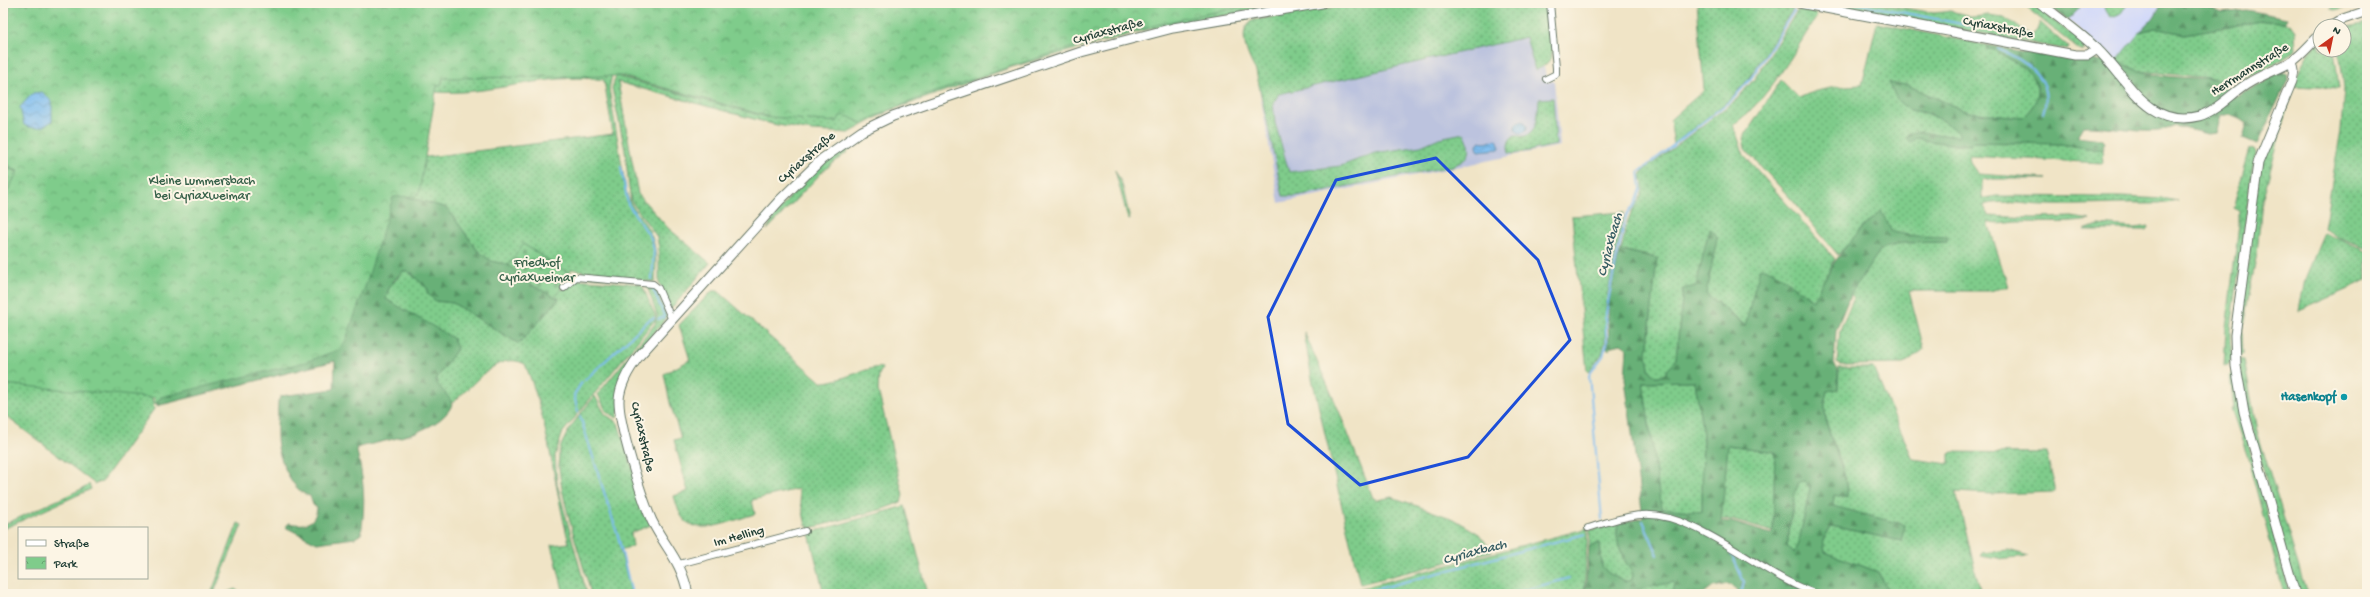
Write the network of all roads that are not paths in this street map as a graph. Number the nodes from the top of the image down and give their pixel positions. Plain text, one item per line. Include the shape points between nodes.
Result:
1 (1322, 3) edge
2 (1550, 3) edge
3 (1799, 3) edge
4 (2040, 3) edge
5 (2367, 11) edge
6 (2346, 18) edge
7 (2312, 42) edge
8 (2097, 49) junction
9 (2292, 61) junction
10 (1546, 78) dead end
11 (564, 288) dead end
12 (672, 320) junction
13 (1588, 528) dead end
14 (805, 531) dead end
15 (679, 564) junction
16 (688, 594) edge
17 (1818, 594) edge
18 (2295, 594) edge

1 - 12 street, Cyriaxstraße via 1173,28 1126,40 1021,71 893,116 851,138 810,170
2 - 10 street via 1556,74
3 - 8 street, Cyriaxstraße via 2076,55 2088,54
4 - 8 street, Herrmannstraße
5 - 6 street
7 - 9 street, Herrmannstraße
8 - 9 street, Herrmannstraße via 2144,103 2158,112 2180,117 2200,116 2208,112 2248,84
9 - 18 street via 2292,81 2258,163 2235,335 2236,366 2246,418
11 - 12 street via 576,277 653,284 658,288
12 - 15 street, Cyriaxstraße via 633,364 622,386 619,401 643,498 655,526
13 - 17 street via 1642,515 1673,518 1728,546 1802,590
14 - 15 street, Im Helling
15 - 16 street, Cyriaxstraße

